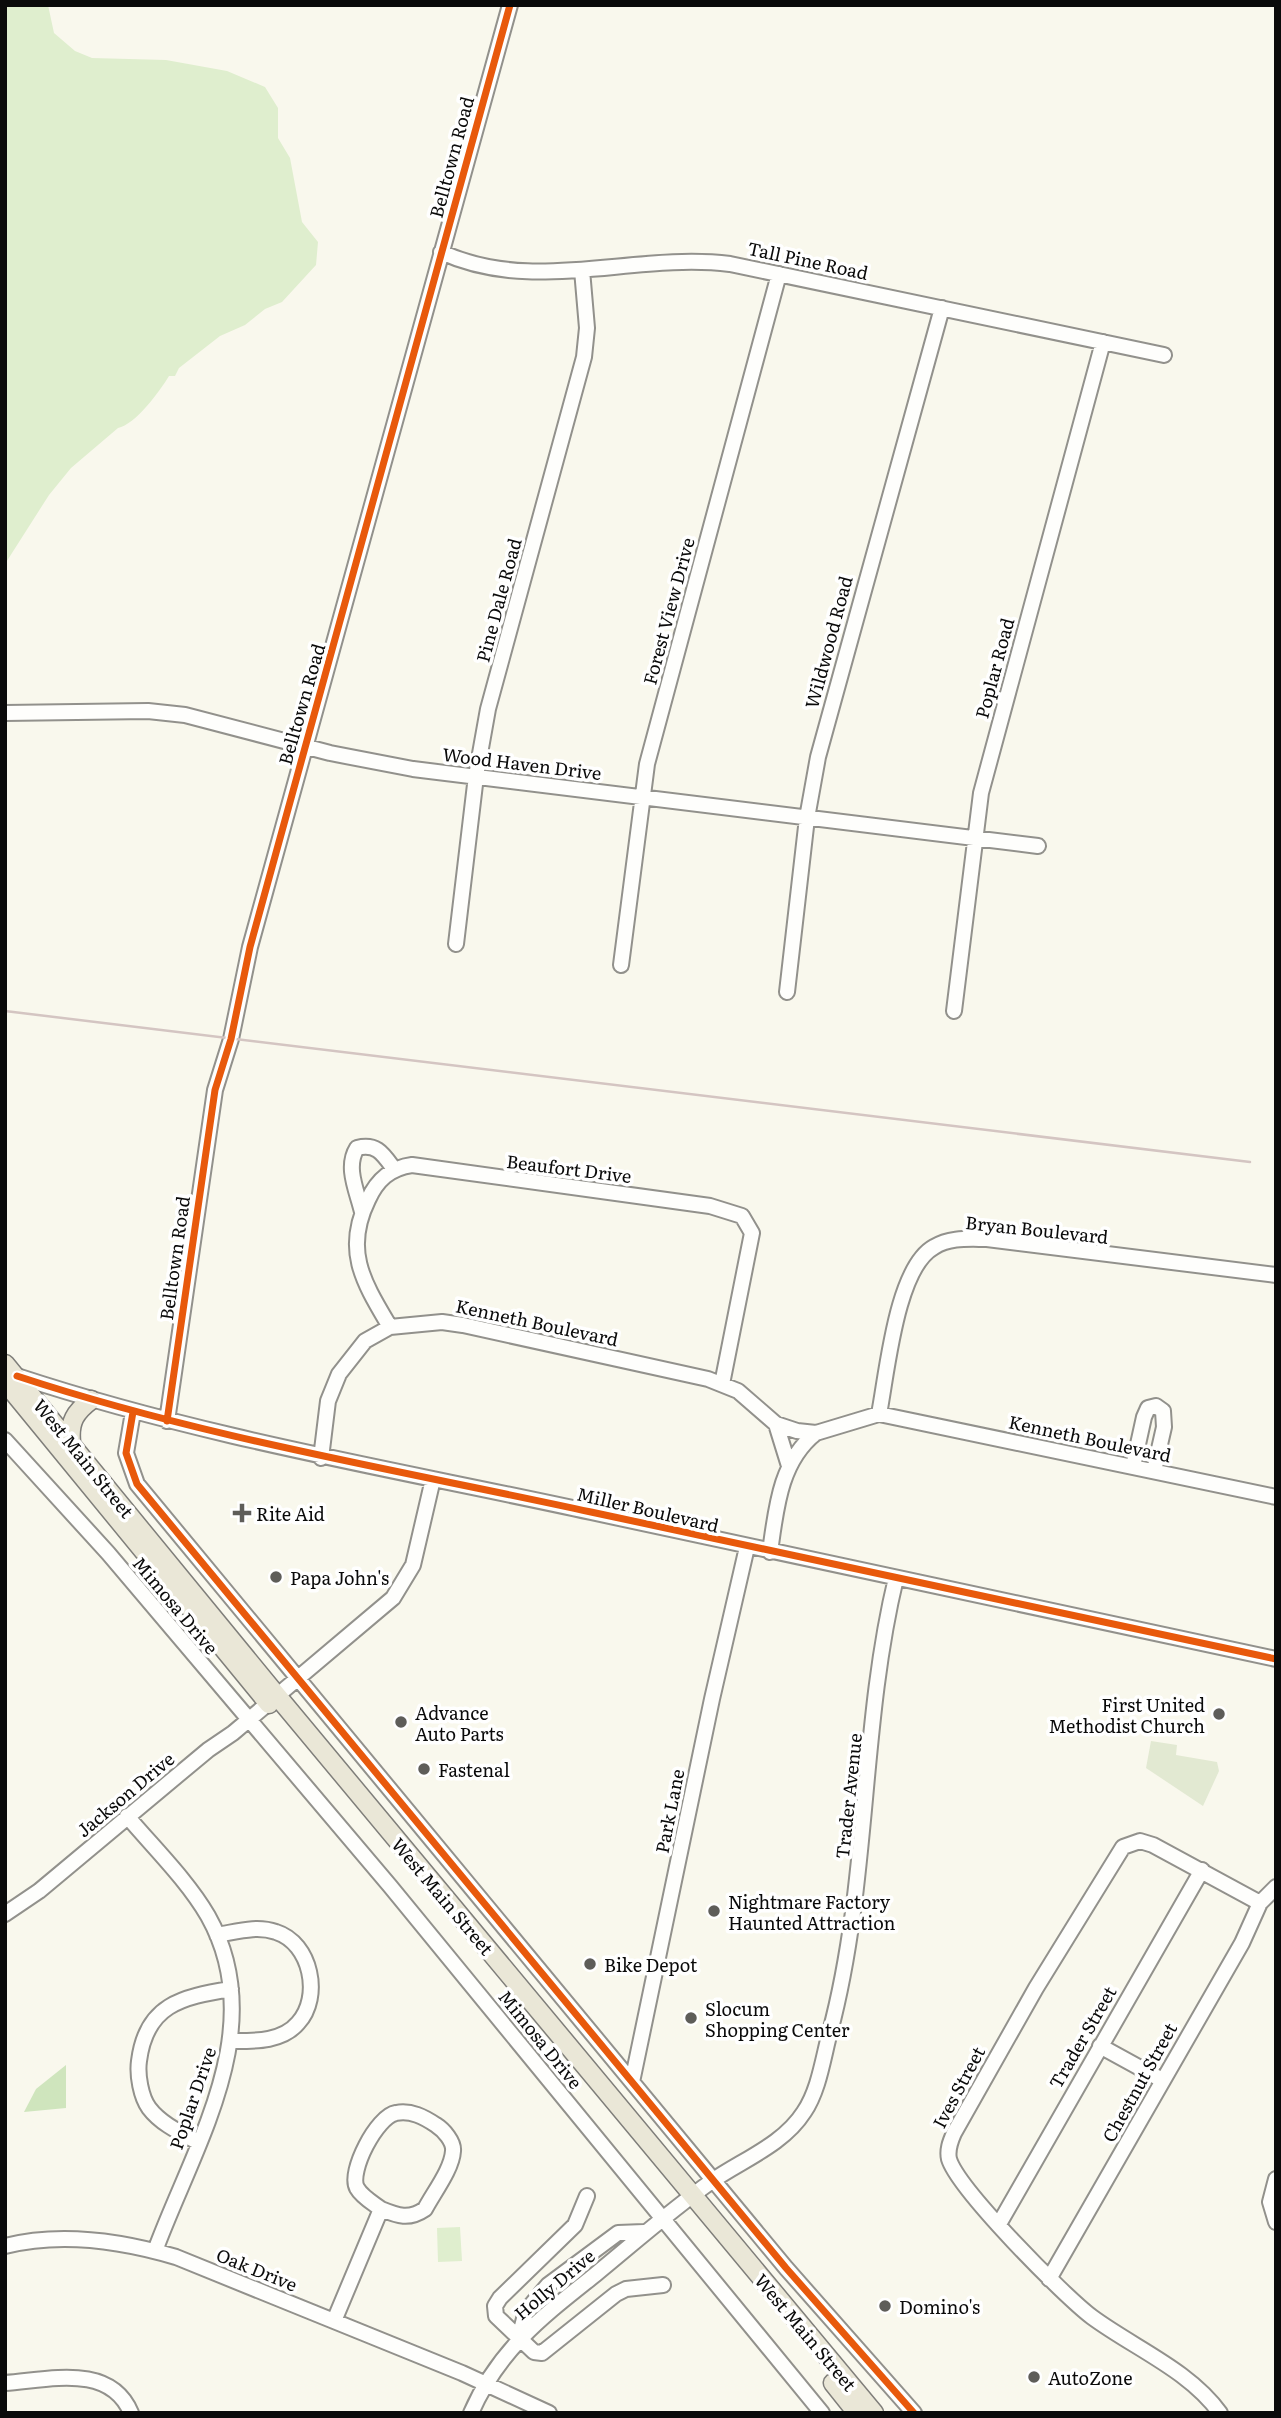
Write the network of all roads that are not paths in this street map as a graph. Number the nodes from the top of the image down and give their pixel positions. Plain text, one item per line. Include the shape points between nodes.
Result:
1 (510, 5) edge
2 (441, 252) junction
3 (582, 270) junction
4 (779, 274) junction
5 (942, 308) junction
6 (1103, 342) junction
7 (1164, 355) dead end
8 (5, 713) edge
9 (305, 746) junction
10 (476, 776) junction
11 (643, 797) junction
12 (807, 818) junction
13 (975, 838) junction
14 (1038, 846) dead end
15 (456, 944) dead end
16 (621, 965) dead end
17 (787, 992) dead end
18 (954, 1011) dead end
19 (394, 1170) junction
20 (362, 1212) junction
21 (1276, 1275) edge
22 (390, 1327) junction
23 (8, 1374) edge
24 (722, 1384) junction
25 (91, 1400) junction
26 (5, 1405) edge
27 (133, 1412) junction
28 (879, 1415) junction
29 (167, 1420) junction
30 (775, 1424) junction
31 (39, 1425) junction
32 (816, 1433) junction
33 (5, 1440) edge
34 (72, 1442) junction
35 (321, 1458) junction
36 (789, 1466) junction
37 (1133, 1467) junction
38 (1154, 1471) junction
39 (432, 1479) junction
40 (1276, 1497) edge
41 (747, 1547) junction
42 (770, 1552) junction
43 (896, 1578) junction
44 (1276, 1658) edge
45 (300, 1679) junction
46 (273, 1700) junction
47 (248, 1721) junction
48 (127, 1816) junction
49 (1202, 1870) junction
50 (1276, 1887) edge
51 (1260, 1903) junction
52 (5, 1914) edge
53 (217, 1935) junction
54 (231, 1989) junction
55 (232, 2041) junction
56 (1100, 2046) junction
57 (1162, 2080) junction
58 (632, 2082) junction
59 (198, 2142) junction
60 (1276, 2179) edge
61 (713, 2180) junction
62 (587, 2196) dead end
63 (688, 2199) junction
64 (381, 2209) junction
65 (662, 2218) junction
66 (1276, 2222) edge
67 (999, 2224) junction
68 (644, 2232) junction
69 (5, 2246) edge
70 (155, 2251) junction
71 (1049, 2278) junction
72 (663, 2285) dead end
73 (334, 2321) junction
74 (519, 2338) junction
75 (5, 2383) edge
76 (484, 2384) junction
77 (131, 2413) edge
78 (471, 2413) edge
79 (550, 2413) edge
80 (822, 2413) edge
81 (857, 2413) edge
82 (874, 2413) edge
83 (914, 2413) edge
84 (1220, 2413) edge

1 - 2 street, Belltown Road
2 - 3 street, Tall Pine Road via 514,272
2 - 9 street, Belltown Road
3 - 4 street, Tall Pine Road via 700,261
3 - 10 street, Pine Dale Road via 587,328 584,358 488,709
4 - 5 street, Tall Pine Road
4 - 11 street, Forest View Drive via 659,716
5 - 6 street, Tall Pine Road
5 - 12 street, Wildwood Road via 861,592
6 - 7 street, Tall Pine Road
6 - 13 street, Poplar Road via 987,765
8 - 9 street, Wood Haven Drive via 167,712
9 - 10 street, Wood Haven Drive via 395,766
9 - 29 street, Belltown Road via 215,1090
10 - 11 street, Wood Haven Drive
10 - 15 street, Pine Dale Road
11 - 12 street, Wood Haven Drive
11 - 16 street, Forest View Drive
12 - 13 street, Wood Haven Drive
12 - 17 street, Wildwood Road
13 - 14 street, Wood Haven Drive
13 - 18 street, Poplar Road
19 - 20 street via 376,1186
19 - 20 street via 376,1147 357,1148 351,1167
19 - 24 street, Beaufort Drive via 412,1165 710,1206 742,1216 752,1233 752,1245
20 - 22 street via 357,1258 367,1288
21 - 28 street, Bryan Boulevard via 987,1240 944,1242 922,1256 908,1279
22 - 24 street, Kenneth Boulevard via 442,1322 463,1325
22 - 35 street, Kenneth Boulevard via 365,1341 339,1374 328,1401
23 - 25 street, Miller Boulevard
23 - 31 main road, West Main Street
23 - 34 main road, West Main Street
24 - 30 street, Kenneth Boulevard via 738,1391
25 - 27 street, Miller Boulevard
25 - 34 main road via 74,1416
26 - 31 main road
27 - 29 street, Miller Boulevard
27 - 45 street via 126,1453 137,1484
28 - 32 street, Kenneth Boulevard
28 - 37 street, Kenneth Boulevard
29 - 35 street, Miller Boulevard
30 - 32 street, Kenneth Boulevard
30 - 36 street
31 - 46 main road, West Main Street
32 - 36 street via 804,1442
33 - 47 street, Mimosa Drive via 116,1563
34 - 46 main road, West Main Street
35 - 39 street, Miller Boulevard
36 - 42 street via 780,1489
37 - 38 street, Kenneth Boulevard
37 - 38 street via 1144,1417 1156,1406 1165,1421
38 - 40 street, Kenneth Boulevard
39 - 41 street, Miller Boulevard
39 - 45 street, Jackson Drive via 419,1545 400,1589
41 - 42 street, Miller Boulevard
41 - 58 street, Park Lane
42 - 43 street, Miller Boulevard
43 - 44 street, Miller Boulevard
43 - 61 street, Trader Avenue via 881,1653 854,1927 815,2088 793,2126
45 - 46 street, Jackson Drive
45 - 58 street
46 - 47 street, Jackson Drive
46 - 63 main road, West Main Street
47 - 48 street, Jackson Drive
47 - 65 street, Mimosa Drive via 390,1886
48 - 52 street, Jackson Drive
48 - 53 street, Poplar Drive via 189,1889
49 - 51 street, Ives Street
49 - 56 street, Trader Street
49 - 67 street, Ives Street via 1146,1842 1134,1841 1124,1847 1010,2032 948,2150 958,2175
50 - 51 street
51 - 57 street, Chestnut Street via 1242,1943
53 - 54 street, Poplar Drive
53 - 55 street via 256,1928 277,1932 294,1941 310,1973 308,2008 297,2025 268,2040
54 - 55 street, Poplar Drive
54 - 59 street via 199,1994 167,2008 151,2020 142,2040 138,2067 148,2108
55 - 59 street, Poplar Drive
56 - 57 street
56 - 67 street, Trader Street
57 - 71 street, Chestnut Street
58 - 61 street
59 - 70 street, Poplar Drive
60 - 66 street via 1270,2202
61 - 63 street, Trader Avenue
61 - 83 street
62 - 74 street via 575,2225 495,2306 496,2316
63 - 65 street, Holly Drive
63 - 81 main road, West Main Street
63 - 82 main road, West Main Street
64 - 64 street via 411,2217 425,2209 452,2159 454,2148 439,2126 412,2112 395,2113 376,2127 354,2176 356,2188
64 - 73 street
65 - 68 street, Holly Drive
65 - 80 street, Mimosa Drive
67 - 71 street, Ives Street
68 - 74 street, Holly Drive
68 - 74 street via 618,2233 548,2285 526,2311
69 - 70 street, Oak Drive via 34,2239 77,2240
70 - 73 street, Oak Drive
71 - 84 street, Ives Street via 1092,2317 1185,2379
72 - 74 street via 616,2294 547,2351 534,2352
73 - 76 street, Oak Drive
74 - 76 street, Holly Drive
75 - 77 street via 99,2381 125,2399
76 - 78 street, Holly Drive
76 - 79 street, Oak Drive

